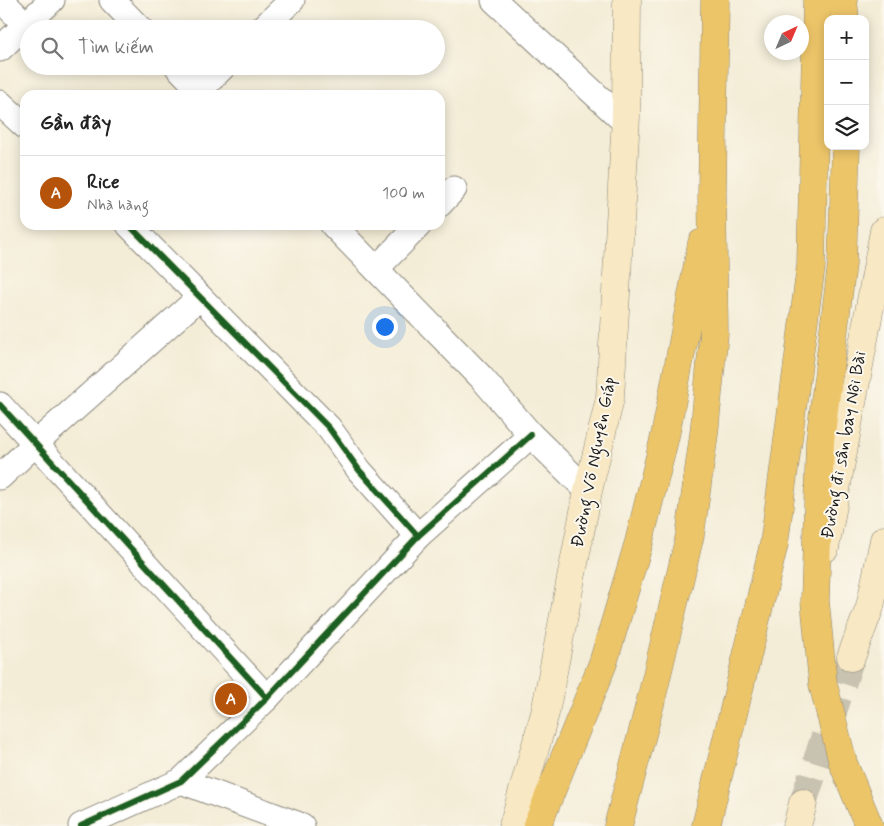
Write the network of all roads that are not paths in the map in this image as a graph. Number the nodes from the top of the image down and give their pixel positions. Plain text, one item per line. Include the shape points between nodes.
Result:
1 (0, 0) edge
2 (52, 0) edge
3 (112, 0) edge
4 (292, 0) edge
5 (494, 0) edge
6 (627, 0) edge
7 (715, 0) edge
8 (817, 0) edge
9 (843, 0) edge
10 (845, 15) edge
11 (21, 20) edge
12 (31, 20) edge
13 (131, 20) edge
14 (271, 20) edge
15 (20, 31) edge
16 (0, 49) edge
17 (186, 75) edge
18 (217, 75) edge
19 (201, 90) edge
20 (205, 90) edge
21 (0, 103) edge
22 (20, 121) edge
23 (626, 124) junction
24 (846, 150) edge
25 (712, 193) junction
26 (134, 230) edge
27 (338, 230) edge
28 (414, 230) edge
29 (884, 230) edge
30 (376, 269) junction
31 (200, 297) junction
32 (0, 405) edge
33 (530, 435) junction
34 (35, 444) junction
35 (0, 478) edge
36 (588, 491) junction
37 (418, 536) junction
38 (884, 540) edge
39 (815, 601) junction
40 (851, 658) tunnel mouth
41 (267, 698) junction
42 (181, 781) junction
43 (81, 826) edge
44 (302, 826) edge
45 (513, 826) edge
46 (537, 826) edge
47 (618, 826) edge
48 (706, 826) edge
49 (869, 826) edge

1 - 11 street
2 - 12 street
3 - 13 street
4 - 14 street
5 - 23 street
6 - 23 main road, Đường Võ Nguyên Giáp
7 - 25 highway
8 - 48 highway via 811,266 774,544
9 - 10 highway
15 - 16 street
17 - 19 street
18 - 20 street
21 - 22 street
23 - 36 main road, Đường Võ Nguyên Giáp via 610,398
24 - 39 highway via 842,264 820,441
25 - 46 highway via 665,436 639,542 603,663
25 - 47 highway via 714,333 691,526
26 - 31 street
27 - 30 street
28 - 30 street
29 - 39 main road, Đường đi sân bay Nội Bài
30 - 33 street via 481,376
31 - 34 street
31 - 37 street via 329,428 359,470
32 - 34 street
33 - 36 street
33 - 37 street
34 - 35 street
34 - 41 street
36 - 45 main road, Đường Võ Nguyên Giáp via 545,713
37 - 41 street
38 - 40 main road via 870,607
39 - 49 highway via 823,684 843,763
41 - 42 street
42 - 43 street
42 - 44 street

